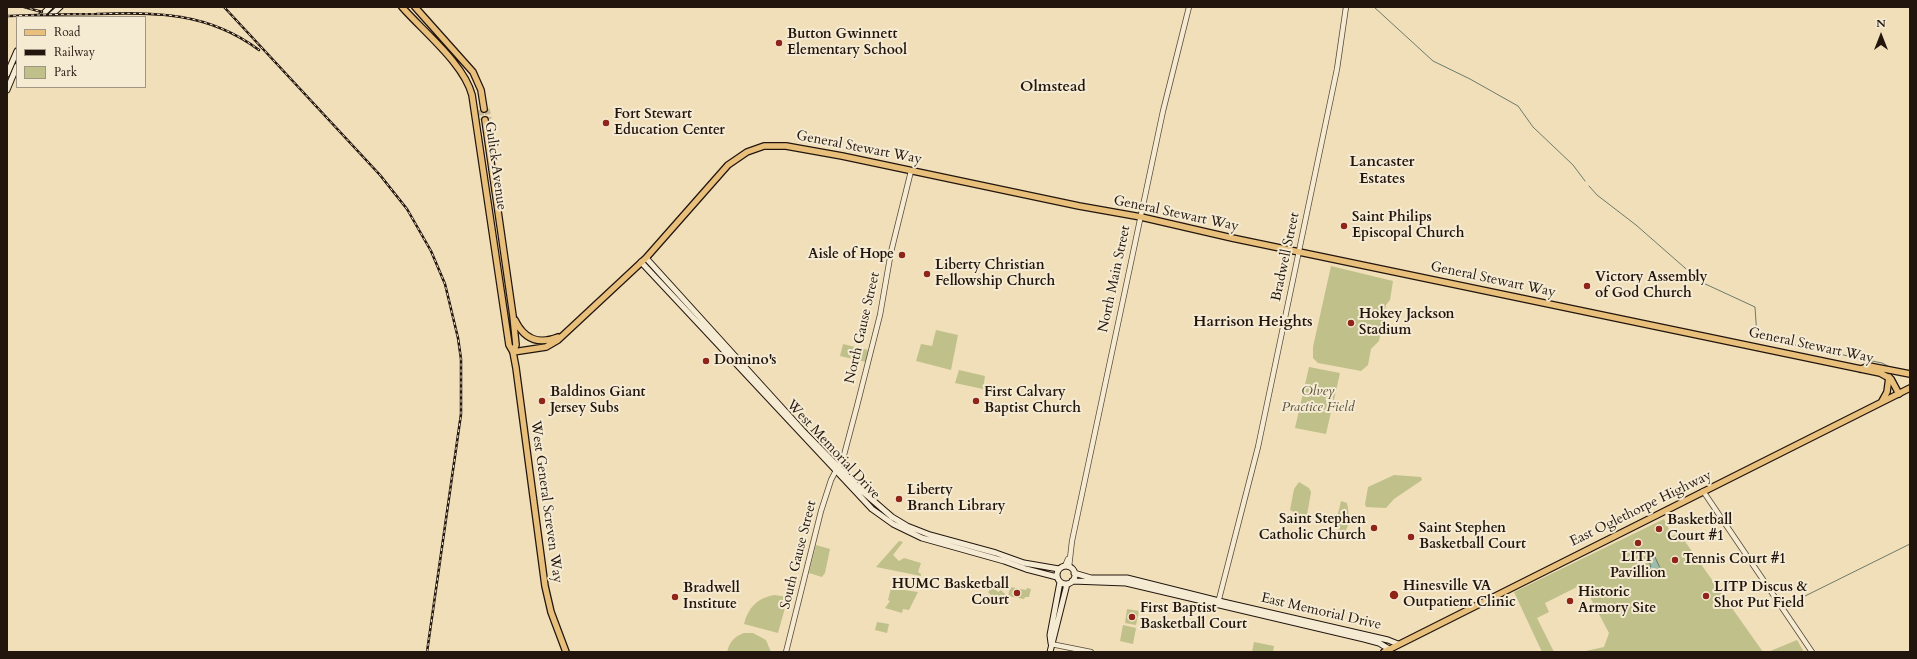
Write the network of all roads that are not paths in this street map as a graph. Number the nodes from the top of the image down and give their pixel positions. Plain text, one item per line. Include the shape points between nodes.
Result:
1 (50, 7) edge
2 (60, 7) edge
3 (402, 7) edge
4 (415, 7) edge
5 (1189, 7) edge
6 (1346, 7) edge
7 (41, 16) edge
8 (50, 16) edge
9 (16, 53) edge
10 (16, 68) edge
11 (7, 74) edge
12 (7, 90) edge
13 (484, 108) tunnel mouth
14 (486, 120) tunnel mouth
15 (911, 171) junction
16 (1141, 217) junction
17 (1298, 252) junction
18 (646, 258) junction
19 (506, 262) junction
20 (642, 262) junction
21 (497, 263) junction
22 (513, 316) junction
23 (564, 335) junction
24 (513, 352) junction
25 (1861, 370) junction
26 (1910, 374) edge
27 (1889, 377) junction
28 (1910, 388) edge
29 (1899, 394) junction
30 (1880, 403) junction
31 (839, 466) junction
32 (836, 472) junction
33 (1703, 491) junction
34 (1067, 567) junction
35 (1059, 570) junction
36 (1074, 573) junction
37 (1057, 577) junction
38 (1072, 581) junction
39 (1060, 582) junction
40 (1067, 584) junction
41 (1218, 602) junction
42 (1051, 644) junction
43 (1398, 644) junction
44 (1387, 650) edge
45 (566, 652) edge
46 (786, 652) edge
47 (1050, 652) edge
48 (1091, 652) edge
49 (1812, 652) edge

1 - 7 main road
2 - 8 main road
3 - 21 main road, Gulick Avenue via 460,69 469,85
4 - 13 main road via 473,72 481,90
5 - 16 street, North Main Street via 1163,111
6 - 17 street, Bradwell Street via 1337,69
9 - 11 main road
10 - 12 main road
14 - 19 main road
15 - 16 main road, General Stewart Way
15 - 18 main road, General Stewart Way via 786,146 752,150 728,165
15 - 31 street, North Gause Street via 891,252 880,315
16 - 17 main road, General Stewart Way
16 - 34 street, North Main Street
17 - 25 main road, General Stewart Way
17 - 41 street, Bradwell Street via 1258,447
18 - 20 main road, General Stewart Way
18 - 31 main road, West Memorial Drive
19 - 21 main road
19 - 22 main road
20 - 23 main road, General Stewart Way
20 - 32 main road, West Memorial Drive
21 - 24 main road, Gulick Avenue via 509,344
22 - 23 main road via 523,333 532,340 548,341
22 - 24 main road via 516,345
23 - 24 main road, General Stewart Way via 550,345
24 - 45 main road, West General Screven Way via 547,595
25 - 26 main road via 1869,366
25 - 27 main road, General Stewart Way
27 - 29 main road, General Stewart Way
27 - 30 main road via 1887,392
28 - 29 main road, East Oglethorpe Highway
29 - 30 main road, East Oglethorpe Highway
30 - 33 main road, East Oglethorpe Highway
31 - 32 street, South Gause Street
31 - 35 main road, West Memorial Drive via 877,505 907,526 1024,563
32 - 37 main road, West Memorial Drive via 872,509 914,535 1004,561 1026,570
32 - 46 street, South Gause Street via 821,511
33 - 43 main road, East Oglethorpe Highway
33 - 49 street
34 - 35 main road
34 - 36 main road
35 - 37 main road
36 - 38 main road
36 - 41 main road, East Memorial Drive via 1090,578 1128,578
37 - 39 main road
38 - 40 main road
38 - 41 main road, East Memorial Drive via 1118,582
39 - 40 main road
39 - 42 main road via 1050,635
40 - 42 main road
41 - 43 main road, East Memorial Drive
41 - 44 main road, East Memorial Drive via 1379,643
42 - 47 main road
42 - 48 street
43 - 44 main road, East Oglethorpe Highway

